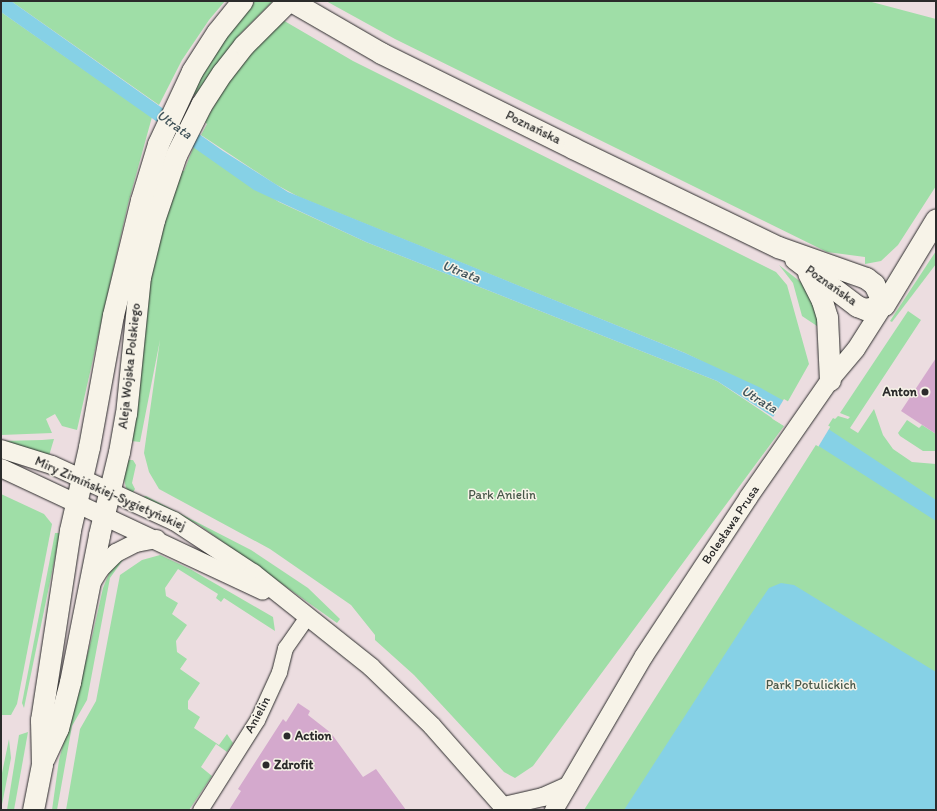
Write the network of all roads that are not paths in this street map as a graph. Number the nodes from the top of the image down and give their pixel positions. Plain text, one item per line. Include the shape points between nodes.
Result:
1 (242, 1) edge
2 (288, 1) edge
3 (291, 1) edge
4 (936, 219) edge
5 (778, 247) junction
6 (804, 267) junction
7 (884, 305) junction
8 (830, 380) junction
9 (1, 449) edge
10 (1, 468) edge
11 (82, 479) junction
12 (110, 492) junction
13 (77, 502) junction
14 (104, 514) junction
15 (157, 539) junction
16 (89, 588) junction
17 (291, 604) junction
18 (307, 616) junction
19 (42, 764) junction
20 (568, 786) junction
21 (505, 808) edge
22 (33, 810) edge
23 (200, 810) edge
24 (554, 810) edge

1 - 11 main road, Aleja Wojska Polskiego via 200,57 176,102 158,144 141,200 113,315
2 - 12 main road, Aleja Wojska Polskiego via 222,73 195,117 176,155 154,220 140,278 126,414
3 - 5 main road, Poznańska via 381,53
4 - 7 main road, Bolesława Prusa
5 - 6 main road, Poznańska
5 - 7 main road, Poznańska via 866,278 874,284
6 - 7 main road, Poznańska via 857,306 865,309
6 - 8 main road via 822,301 827,317
7 - 8 street, Bolesława Prusa via 856,349
8 - 20 street, Bolesława Prusa via 644,656
9 - 11 street, Miry Zimińskiej-Sygietyńskiej
10 - 13 street, Miry Zimińskiej-Sygietyńskiej
11 - 12 street, Miry Zimińskiej-Sygietyńskiej
11 - 13 main road, Aleja Wojska Polskiego
12 - 14 main road, Aleja Wojska Polskiego
12 - 17 street, Miry Zimińskiej-Sygietyńskiej via 191,530 253,573
13 - 14 street, Miry Zimińskiej-Sygietyńskiej
13 - 19 main road, Aleja Wojska Polskiego via 70,530 41,720
14 - 15 street, Miry Zimińskiej-Sygietyńskiej
14 - 16 main road, Aleja Wojska Polskiego
15 - 16 street via 136,543 116,553 100,569
15 - 17 street, Miry Zimińskiej-Sygietyńskiej
16 - 19 main road, Aleja Wojska Polskiego via 58,728
17 - 18 street, Miry Zimińskiej-Sygietyńskiej
18 - 21 street, Miry Zimińskiej-Sygietyńskiej via 371,667 432,726
18 - 23 street, Anielin via 285,648 279,672 257,720
19 - 22 main road, Aleja Wojska Polskiego
20 - 21 street via 543,797
20 - 24 street, Bolesława Prusa

